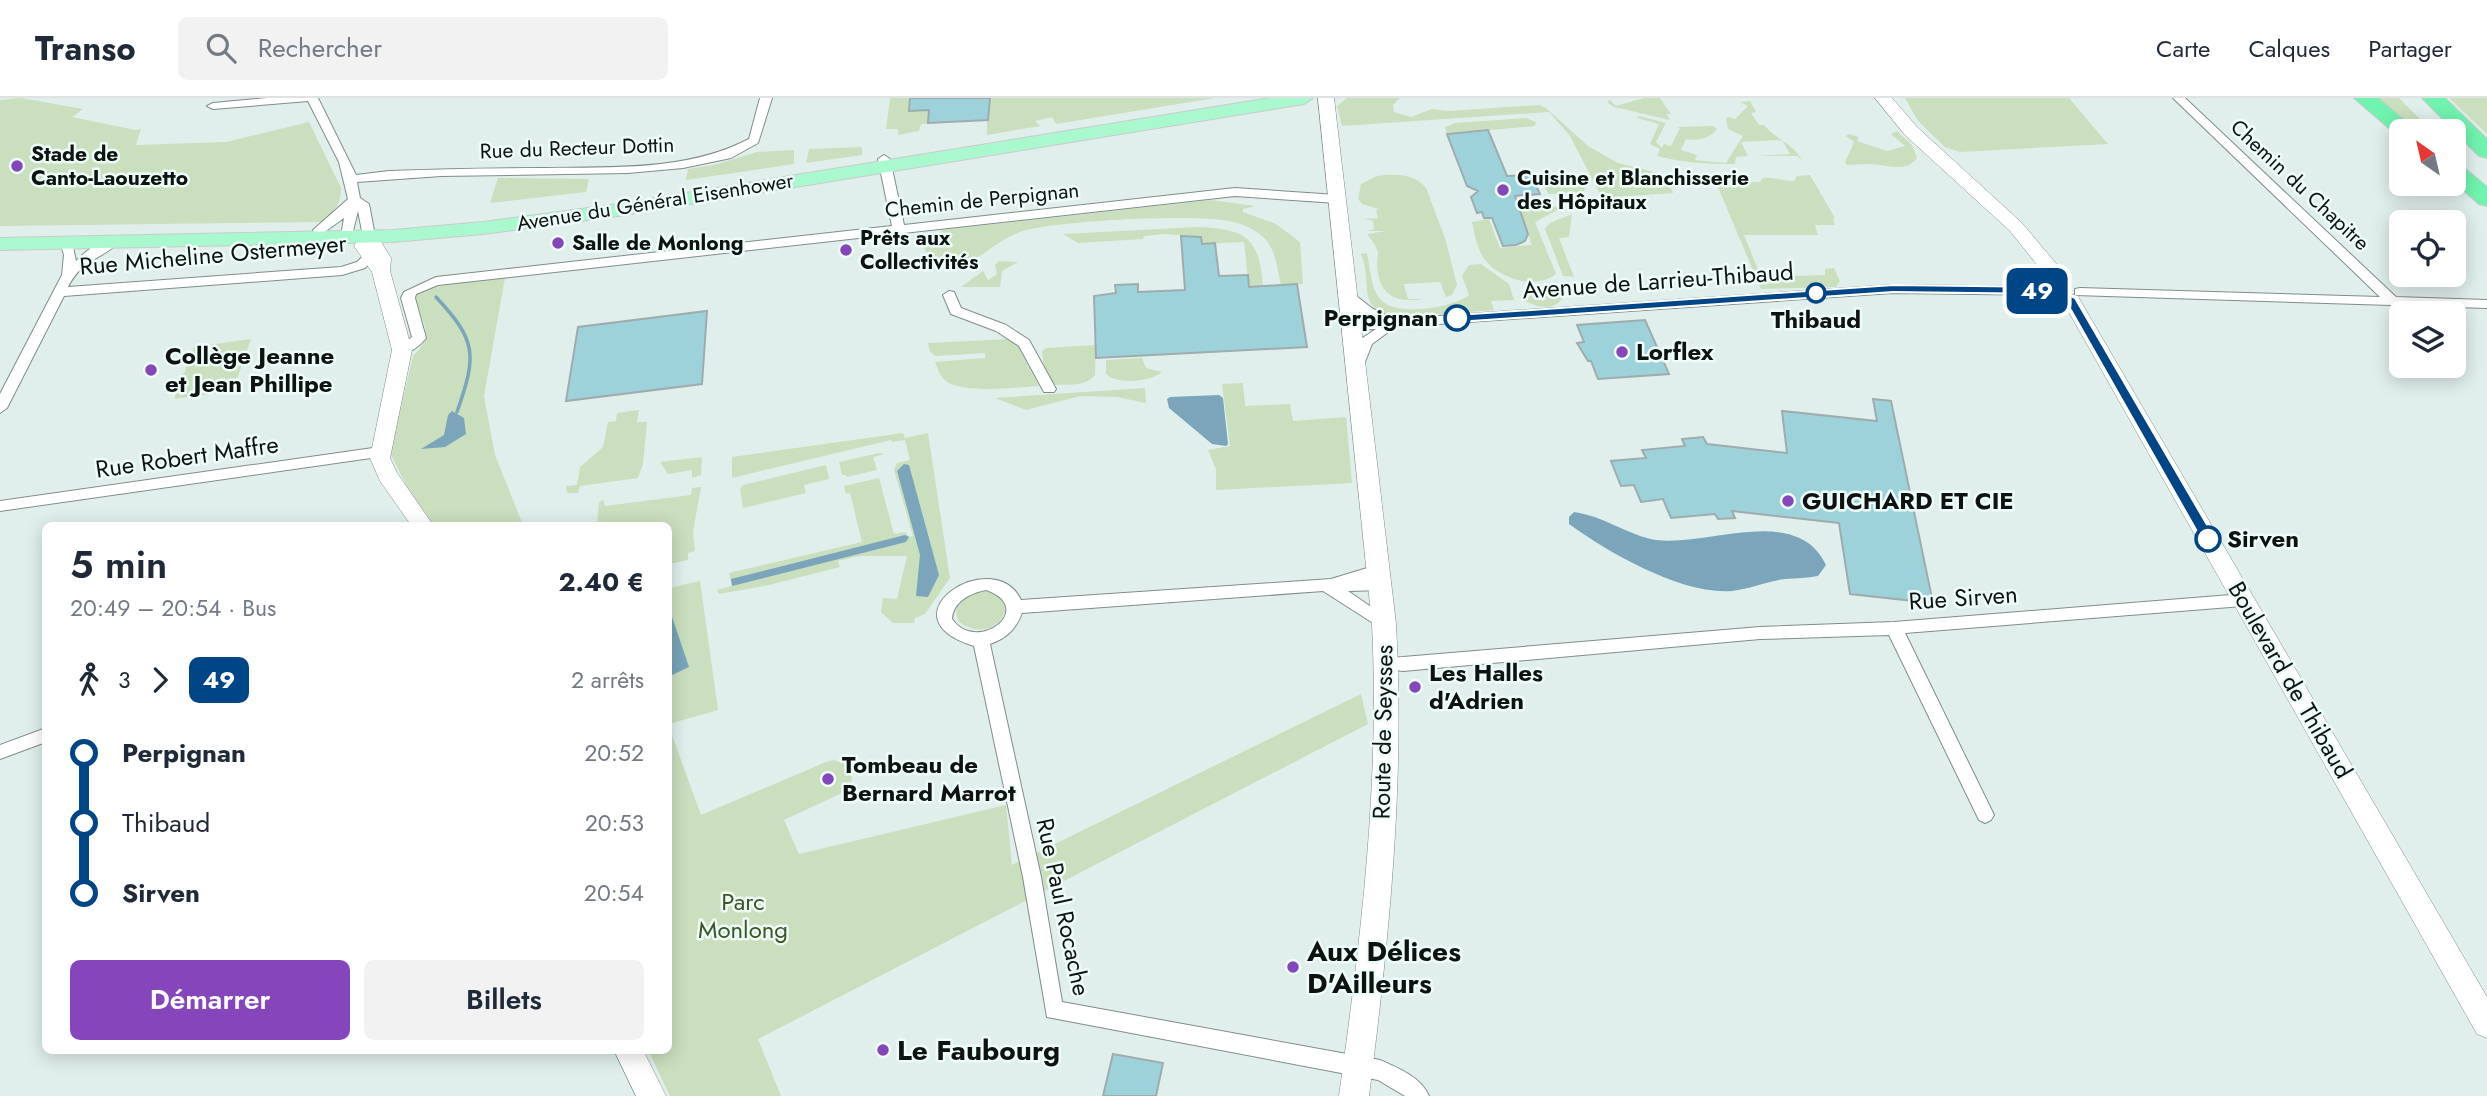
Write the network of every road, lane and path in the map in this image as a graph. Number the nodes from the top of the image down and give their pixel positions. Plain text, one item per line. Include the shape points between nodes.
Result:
1 (307, 98) edge
2 (312, 98) edge
3 (766, 98) edge
4 (1272, 98) edge
5 (1304, 98) edge
6 (1326, 98) edge
7 (1883, 98) edge
8 (1891, 98) edge
9 (2179, 98) edge
10 (2365, 98) edge
11 (2412, 98) edge
12 (2433, 98) edge
13 (213, 106) dead end
14 (1899, 118) junction
15 (2391, 119) edge
16 (2433, 119) edge
17 (2469, 138) edge
18 (2487, 151) edge
19 (885, 162) junction
20 (2487, 172) edge
21 (351, 179) junction
22 (2466, 181) edge
23 (1337, 199) junction
24 (2487, 199) edge
25 (355, 200) junction
26 (899, 229) junction
27 (319, 230) junction
28 (346, 233) junction
29 (369, 233) junction
30 (421, 234) junction
31 (0, 235) edge
32 (66, 242) junction
33 (113, 242) junction
34 (0, 244) edge
35 (377, 262) junction
36 (68, 275) junction
37 (60, 292) junction
38 (2066, 292) junction
39 (949, 295) dead end
40 (1346, 295) junction
41 (2392, 301) edge
42 (2389, 302) edge
43 (2466, 304) edge
44 (2487, 304) edge
45 (1393, 323) junction
46 (1350, 326) junction
47 (401, 350) junction
48 (1354, 369) junction
49 (1049, 389) dead end
50 (0, 408) edge
51 (380, 452) junction
52 (0, 506) edge
53 (420, 522) edge
54 (1378, 578) junction
55 (1324, 586) junction
56 (2243, 600) junction
57 (1015, 607) junction
58 (1384, 624) junction
59 (1894, 628) junction
60 (981, 639) junction
61 (1387, 663) junction
62 (42, 736) edge
63 (0, 752) edge
64 (1985, 815) dead end
65 (2487, 1024) edge
66 (630, 1054) edge
67 (1358, 1066) junction
68 (651, 1096) edge
69 (1354, 1096) edge
70 (1419, 1096) edge

1 - 13 street
2 - 21 street
3 - 21 street, Rue du Recteur Dottin via 754,141 720,159
4 - 19 main road, Avenue du Général Eisenhower
5 - 19 main road, Avenue du Général Eisenhower
6 - 23 main road, Route de Seysses
7 - 14 street, Boulevard de Thibaud
8 - 14 street, Boulevard de Thibaud
9 - 41 street, Chemin du Chapitre
10 - 15 highway
11 - 16 highway
12 - 17 highway
14 - 38 street, Boulevard de Thibaud via 2000,212
17 - 18 highway
17 - 20 highway
19 - 26 street
19 - 29 main road, Avenue du Général Eisenhower via 566,212
19 - 30 main road, Avenue du Général Eisenhower via 554,220
21 - 25 street
22 - 24 highway
23 - 26 street, Chemin de Perpignan via 1235,192
23 - 40 main road, Route de Seysses
25 - 27 street
25 - 28 street
25 - 29 street via 363,204
26 - 47 street, Chemin de Perpignan via 436,281 410,292 419,338
27 - 28 main road, Avenue du Général Eisenhower
27 - 31 main road, Avenue du Général Eisenhower
28 - 29 main road, Avenue du Général Eisenhower
28 - 33 main road, Avenue du Général Eisenhower
29 - 30 main road, Avenue du Général Eisenhower
29 - 35 street via 363,246
30 - 35 main road
32 - 33 main road, Avenue du Général Eisenhower
32 - 34 main road, Avenue du Général Eisenhower
32 - 36 street
33 - 36 street via 89,255
35 - 37 street, Rue Micheline Ostermeyer via 342,271
35 - 47 street
36 - 37 street
37 - 50 street
38 - 42 street, Avenue de Larrieu-Thibaud
38 - 45 street, Avenue de Larrieu-Thibaud via 1881,289
38 - 56 street, Boulevard de Thibaud
39 - 49 street via 956,311 1001,328 1024,343
40 - 45 street
40 - 46 main road, Route de Seysses
43 - 44 street, Avenue de Larrieu-Thibaud
45 - 46 street, Avenue de Larrieu-Thibaud
45 - 48 street via 1366,342
46 - 48 street, Route de Seysses
47 - 51 street
48 - 54 street, Route de Seysses
51 - 52 street, Rue Robert Maffre
51 - 53 street via 386,473
54 - 55 street
54 - 58 street, Route de Seysses
55 - 57 street
55 - 58 street via 1359,604
56 - 59 street, Rue Sirven
56 - 65 street, Boulevard de Thibaud
57 - 60 street via 1012,622 1004,630
57 - 60 street via 1014,599 998,586 980,584 957,593 949,601 947,624 962,638
58 - 61 street, Route de Seysses
59 - 61 street via 1760,633 1745,642 1672,649 1643,643
59 - 64 street, Rue Sirven
60 - 67 street, Rue Paul Rocache via 1032,877 1054,1010
61 - 67 street, Route de Seysses via 1387,769
62 - 63 street
66 - 68 street
67 - 69 street, Route de Seysses
67 - 70 street via 1396,1077

